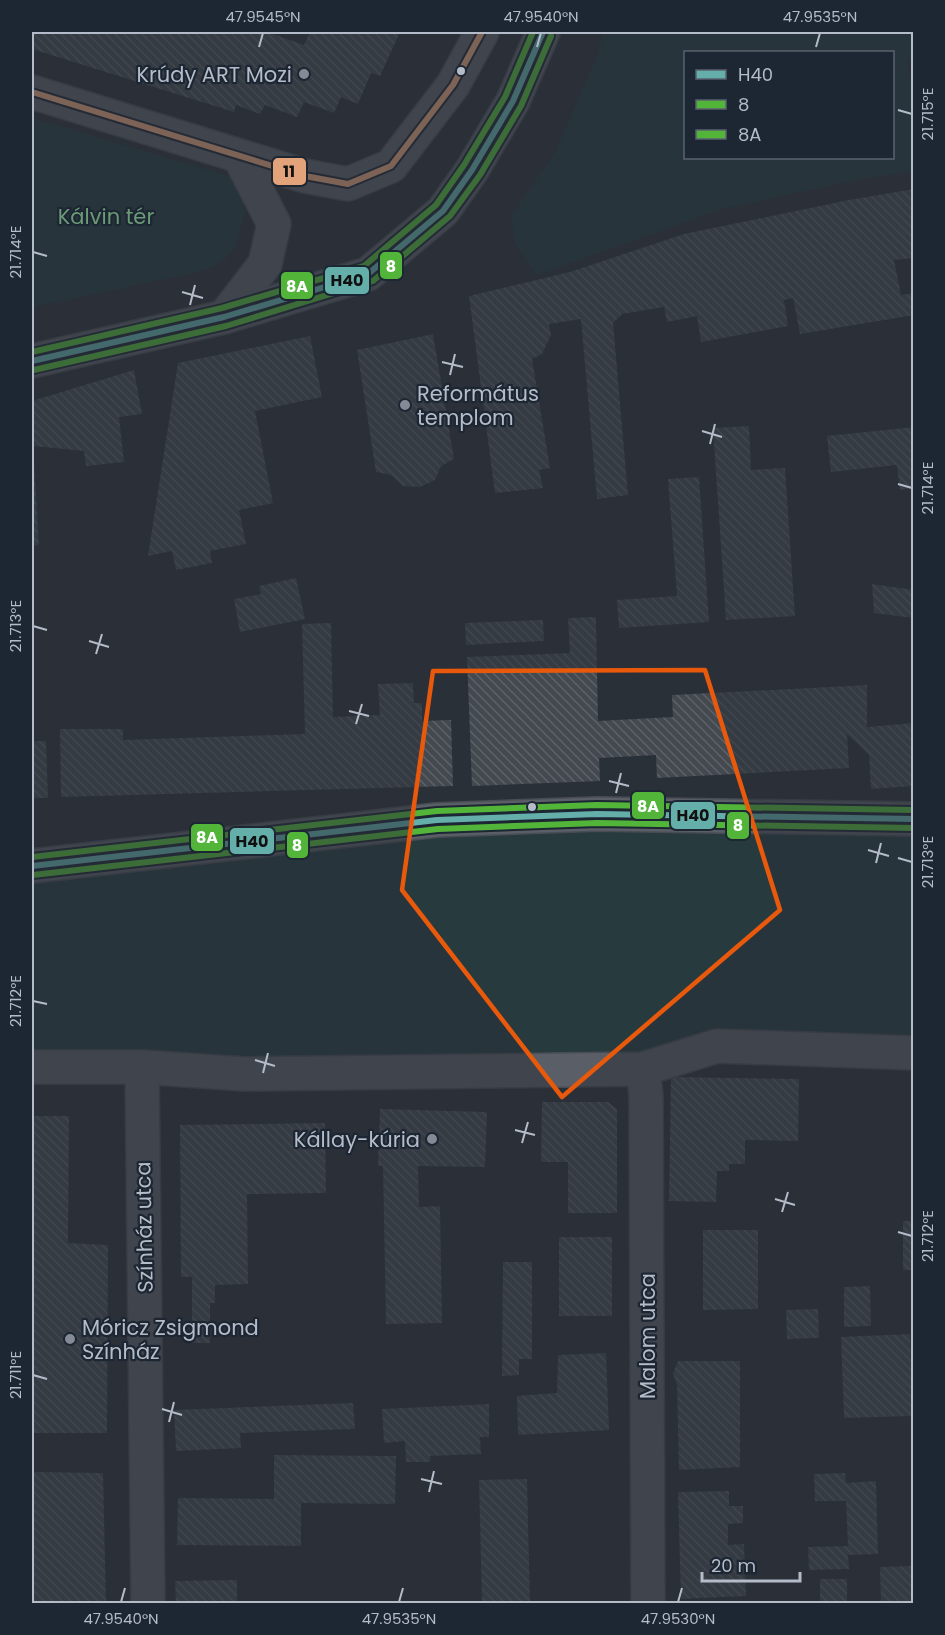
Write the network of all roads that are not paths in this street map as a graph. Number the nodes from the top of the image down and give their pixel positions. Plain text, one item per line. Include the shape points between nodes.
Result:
1 (482, 32) edge
2 (543, 32) edge
3 (32, 92) edge
4 (239, 156) junction
5 (225, 317) junction
6 (32, 362) edge
7 (914, 819) edge
8 (32, 866) edge
9 (914, 1053) edge
10 (32, 1067) edge
11 (142, 1067) junction
12 (643, 1069) junction
13 (148, 1604) edge
14 (648, 1604) edge

1 - 4 street via 453,85 391,166 348,184
2 - 5 street via 513,101 443,211 368,274
3 - 4 street
4 - 5 street via 274,224 265,264
5 - 6 street
7 - 8 street via 597,814 437,820
9 - 12 street via 717,1046
10 - 11 street
11 - 12 street via 244,1074
11 - 13 street, Színház utca
12 - 14 street, Malom utca

